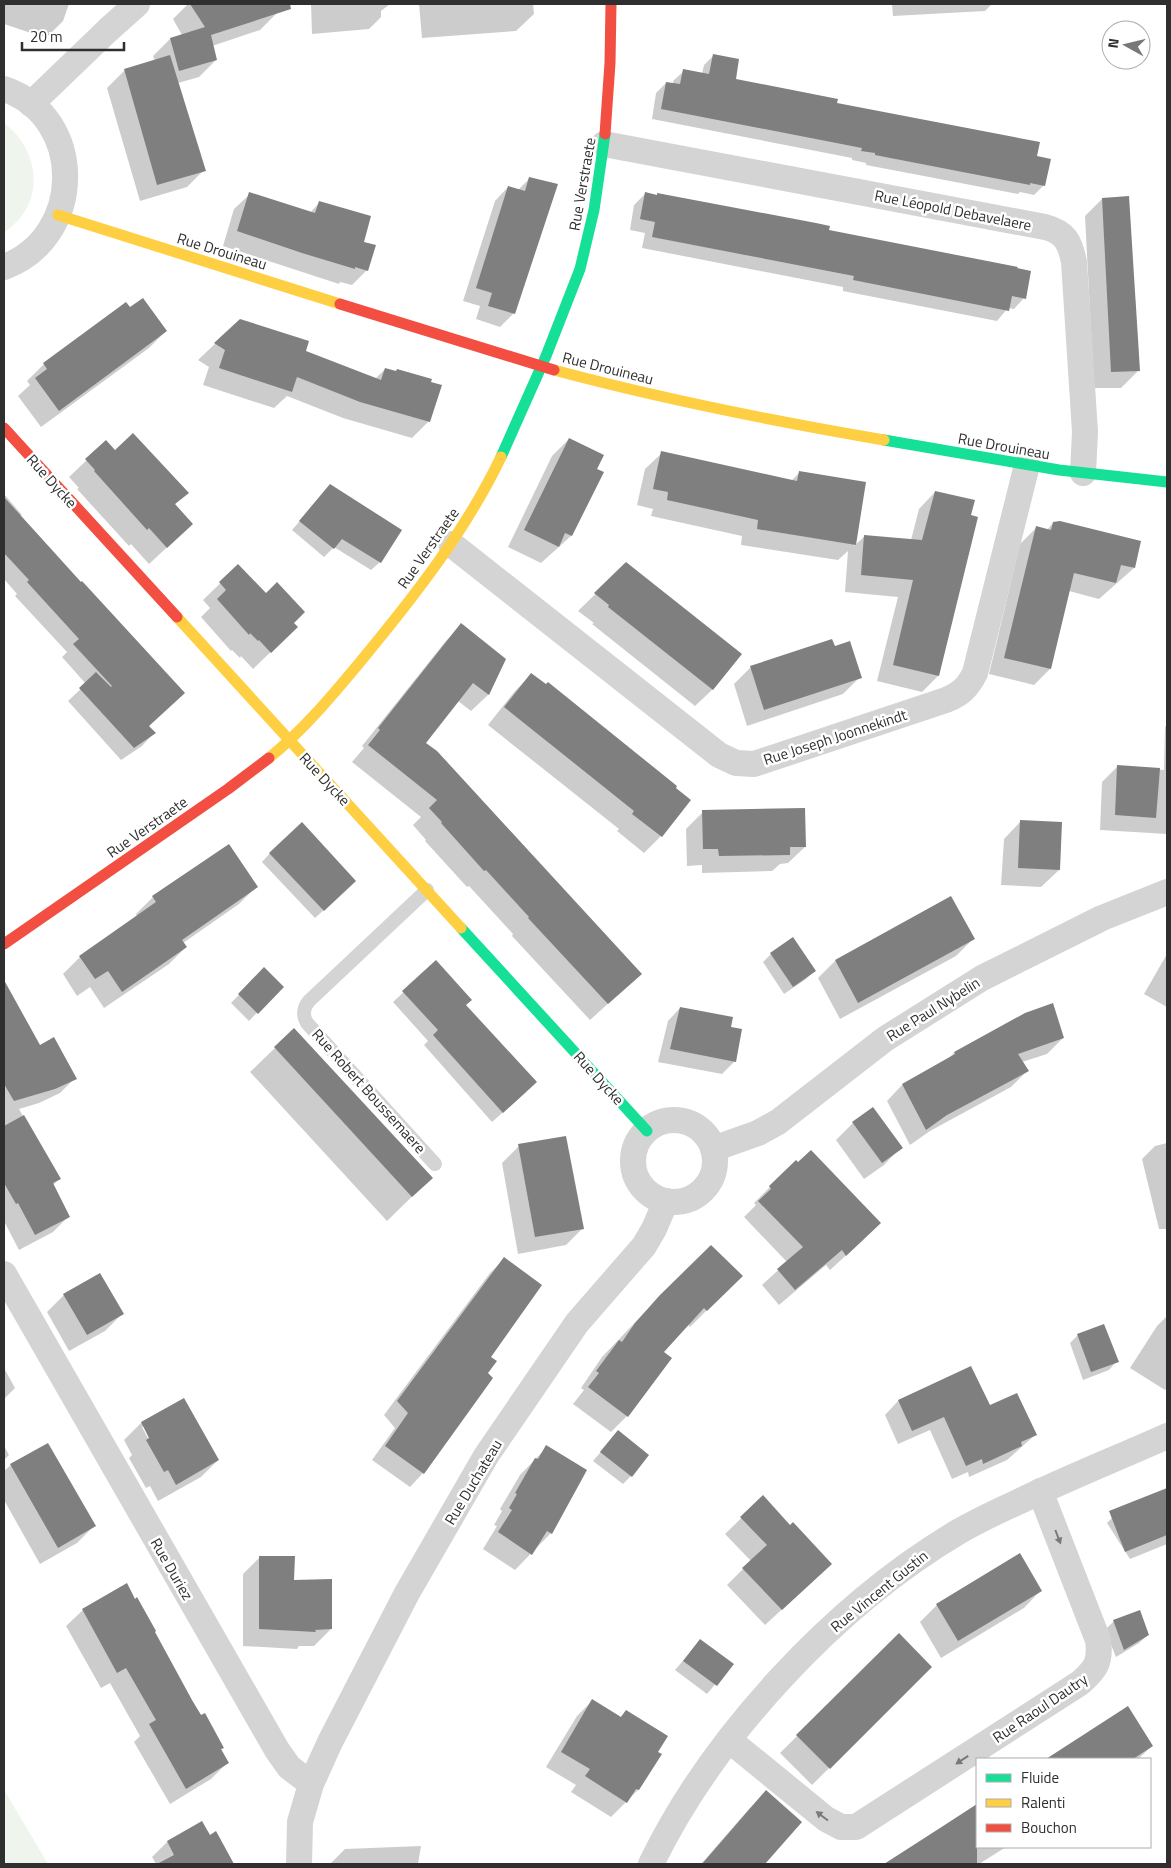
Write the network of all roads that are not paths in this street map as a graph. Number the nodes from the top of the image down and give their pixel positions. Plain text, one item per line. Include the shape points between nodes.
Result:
1 (137, 4) edge
2 (611, 4) edge
3 (4, 89) edge
4 (31, 104) junction
5 (604, 144) junction
6 (58, 215) junction
7 (4, 267) edge
8 (541, 367) junction
9 (4, 428) edge
10 (1027, 465) junction
11 (1083, 473) junction
12 (1167, 482) edge
13 (451, 544) junction
14 (290, 740) junction
15 (427, 890) junction
16 (1167, 892) edge
17 (4, 944) edge
18 (647, 1131) junction
19 (713, 1149) junction
20 (435, 1164) dead end
21 (666, 1201) junction
22 (4, 1274) edge
23 (1167, 1436) edge
24 (1040, 1491) junction
25 (728, 1740) junction
26 (311, 1784) junction
27 (299, 1864) edge
28 (651, 1864) edge

1 - 4 street
2 - 5 street, Rue Verstraete via 611,67
3 - 4 street
4 - 6 street via 54,131 63,155 66,181
5 - 8 street, Rue Verstraete via 587,242 574,286
5 - 11 street, Rue Léopold Debavelaere via 1045,227 1062,233 1074,262 1085,432
6 - 7 street via 37,246
6 - 8 street, Rue Drouineau
8 - 10 street, Rue Drouineau via 780,423
8 - 13 street, Rue Verstraete via 491,478
9 - 14 street, Rue Dycke
10 - 11 street, Rue Drouineau
10 - 13 street, Rue Joseph Joonnekindt via 975,673 964,691 946,700 754,764 736,764 719,755
11 - 12 street, Rue Drouineau
13 - 14 street, Rue Verstraete via 389,627
14 - 15 street, Rue Dycke
14 - 17 street, Rue Verstraete via 213,799
15 - 18 street, Rue Dycke
15 - 20 lane, Rue Robert Boussemaere via 310,1000 304,1016
16 - 19 street, Rue Paul Nybelin via 1102,918 982,978 885,1039 778,1122
18 - 19 street via 665,1122 685,1122 702,1132
18 - 21 street via 636,1148 636,1174 647,1191
19 - 21 street via 714,1170 701,1192 686,1200
21 - 26 street, Rue Duchateau via 644,1246 577,1323 486,1456 379,1644
22 - 26 street, Rue Duriez via 277,1750 295,1772
23 - 24 street, Rue Vincent Gustin
24 - 25 street, Rue Vincent Gustin via 958,1532 872,1593 787,1672
24 -> 25 street, Rue Raoul Dautry via 1098,1640 1098,1663 1080,1683 856,1827 841,1827 826,1819
25 - 28 street, Rue Vincent Gustin via 682,1806
26 - 27 street via 300,1822

